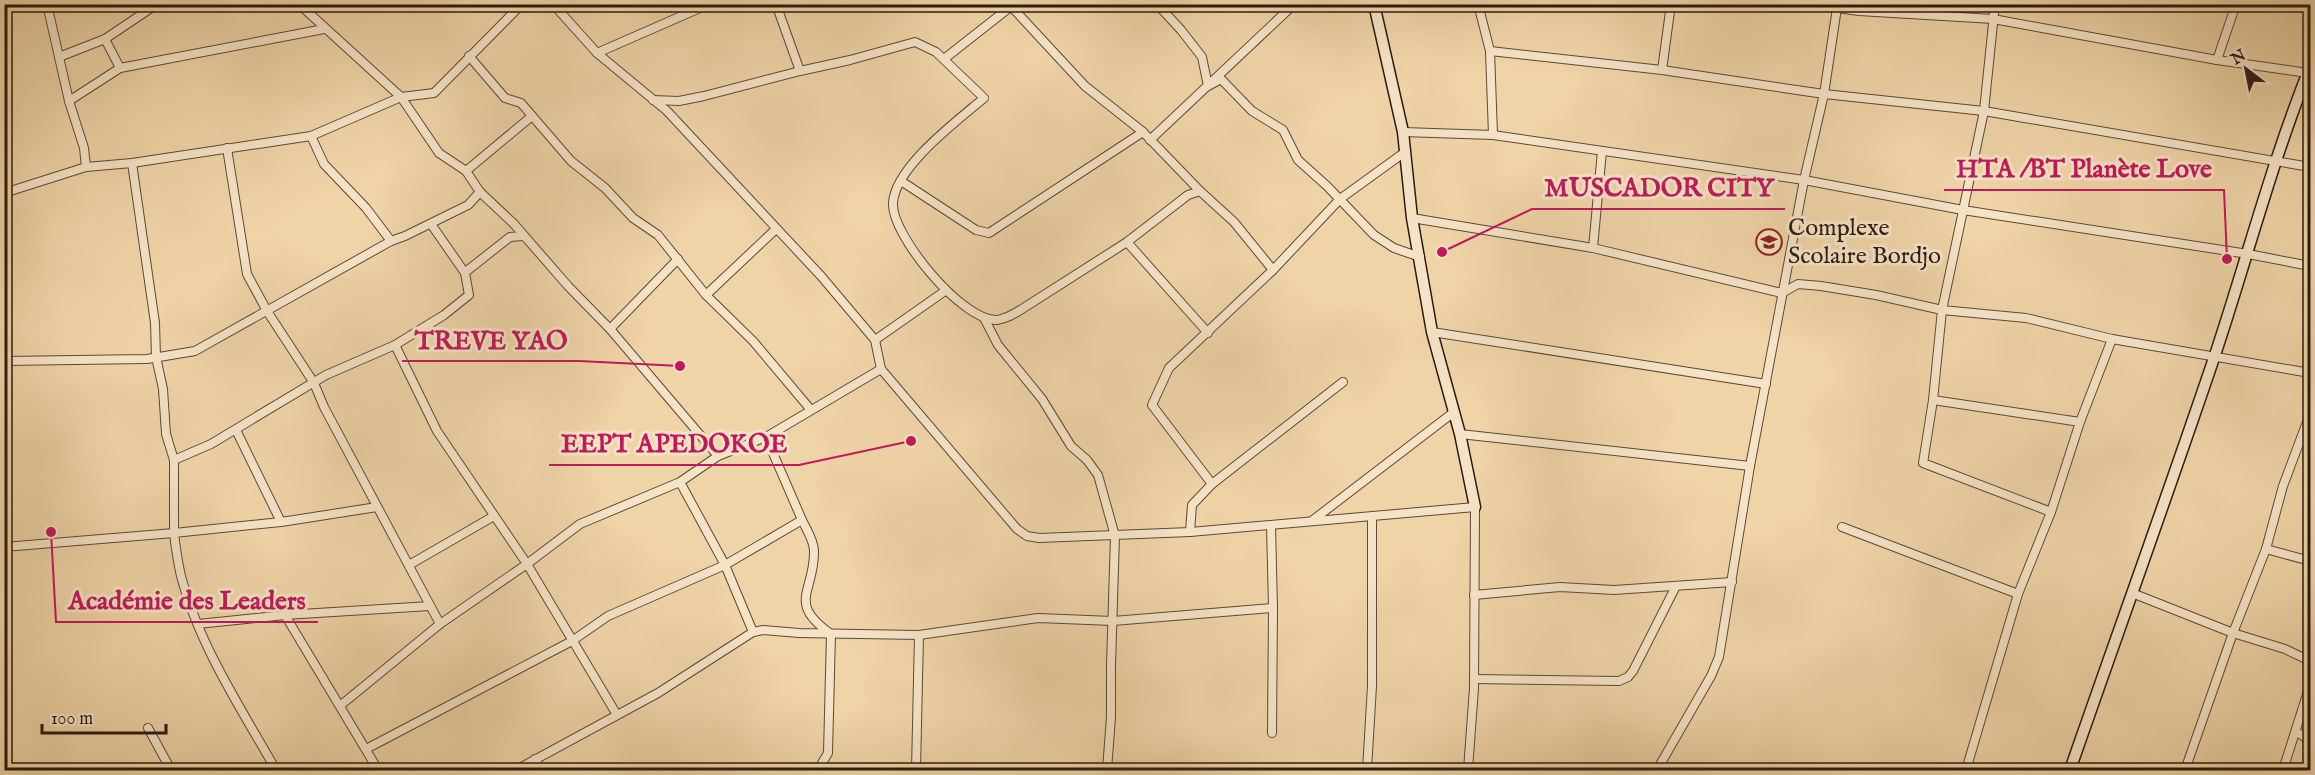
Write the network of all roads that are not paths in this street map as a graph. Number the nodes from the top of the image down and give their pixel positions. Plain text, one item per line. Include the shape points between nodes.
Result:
1 (47, 4) edge
2 (157, 4) edge
3 (299, 4) edge
4 (522, 4) edge
5 (553, 4) edge
6 (709, 4) edge
7 (776, 4) edge
8 (1157, 4) edge
9 (1374, 4) edge
10 (1478, 4) edge
11 (1671, 4) edge
12 (1808, 4) edge
13 (1995, 4) edge
14 (2236, 4) edge
15 (1012, 5) edge
16 (1289, 6) edge
17 (1837, 8) junction
18 (1859, 8) edge
19 (1993, 19) junction
20 (324, 29) junction
21 (105, 39) junction
22 (1490, 51) junction
23 (597, 53) junction
24 (469, 56) junction
25 (59, 57) junction
26 (944, 59) junction
27 (2217, 60) junction
28 (120, 68) junction
29 (1662, 70) junction
30 (2309, 70) edge
31 (800, 71) junction
32 (1208, 86) junction
33 (1824, 94) junction
34 (401, 97) junction
35 (653, 100) junction
36 (69, 101) junction
37 (1984, 111) junction
38 (532, 116) junction
39 (1143, 132) junction
40 (1403, 132) junction
41 (1493, 135) junction
42 (311, 136) junction
43 (1150, 140) junction
44 (227, 148) junction
45 (1602, 151) junction
46 (1406, 152) junction
47 (2276, 160) junction
48 (132, 163) junction
49 (86, 167) junction
50 (2310, 167) edge
51 (466, 171) junction
52 (1804, 180) junction
53 (901, 181) junction
54 (1200, 191) junction
55 (480, 192) junction
56 (4, 193) edge
57 (1340, 199) junction
58 (1963, 210) junction
59 (1412, 218) junction
60 (431, 224) junction
61 (776, 229) junction
62 (523, 236) junction
63 (391, 241) junction
64 (1126, 242) junction
65 (1593, 248) junction
66 (2248, 254) junction
67 (1420, 257) junction
68 (678, 259) junction
69 (2310, 266) edge
70 (1274, 270) junction
71 (465, 273) junction
72 (945, 291) junction
73 (1782, 293) junction
74 (706, 295) junction
75 (1942, 310) junction
76 (267, 311) junction
77 (984, 318) junction
78 (610, 329) junction
79 (1432, 332) junction
80 (1208, 333) junction
81 (2112, 339) junction
82 (875, 340) junction
83 (395, 345) junction
84 (2215, 356) junction
85 (156, 357) junction
86 (4, 361) edge
87 (881, 369) junction
88 (2310, 373) edge
89 (314, 382) junction
90 (1344, 382) dead end
91 (1766, 384) junction
92 (1933, 400) junction
93 (811, 410) junction
94 (1454, 412) junction
95 (2310, 414) edge
96 (2080, 422) junction
97 (236, 430) junction
98 (1460, 434) junction
99 (766, 437) junction
100 (718, 456) junction
101 (174, 460) junction
102 (1750, 466) junction
103 (680, 482) junction
104 (1212, 484) junction
105 (376, 507) junction
106 (1475, 507) junction
107 (2051, 512) junction
108 (494, 516) junction
109 (1372, 517) junction
110 (802, 520) junction
111 (1312, 521) junction
112 (281, 522) junction
113 (1271, 525) junction
114 (1842, 527) dead end
115 (1190, 532) junction
116 (174, 533) junction
117 (1115, 536) junction
118 (4, 547) edge
119 (2266, 549) junction
120 (2310, 561) edge
121 (527, 564) junction
122 (409, 565) junction
123 (725, 565) junction
124 (1732, 582) junction
125 (1676, 586) junction
126 (2132, 593) junction
127 (2018, 594) junction
128 (1474, 595) junction
129 (430, 606) junction
130 (1273, 608) junction
131 (285, 615) junction
132 (1113, 621) junction
133 (198, 624) junction
134 (440, 624) junction
135 (753, 632) junction
136 (2233, 633) junction
137 (831, 634) junction
138 (919, 635) junction
139 (572, 641) junction
140 (2310, 661) edge
141 (1474, 679) junction
142 (2310, 685) edge
143 (341, 705) junction
144 (617, 716) junction
145 (148, 728) dead end
146 (2297, 732) junction
147 (1272, 733) dead end
148 (2310, 741) edge
149 (366, 750) junction
150 (535, 759) junction
151 (171, 771) edge
152 (276, 771) edge
153 (378, 771) edge
154 (516, 771) edge
155 (541, 771) edge
156 (818, 771) edge
157 (916, 771) edge
158 (1107, 771) edge
159 (1367, 771) edge
160 (1468, 771) edge
161 (1656, 771) edge
162 (1966, 771) edge
163 (2070, 771) edge
164 (2185, 771) edge
165 (2283, 771) edge

1 - 25 street
2 - 21 street
3 - 20 street
4 - 24 street
5 - 23 street
6 - 23 street
7 - 31 street
8 - 32 street via 1202,57
9 - 40 street
10 - 22 street
11 - 29 street
12 - 17 street
13 - 19 street
14 - 27 street
15 - 26 street
15 - 39 street via 1085,86
16 - 32 street
17 - 18 street
17 - 33 street
18 - 19 street
19 - 27 street
19 - 37 street
20 - 28 street
20 - 34 street
21 - 25 street
21 - 28 street
22 - 29 street
22 - 41 street
23 - 35 street
24 - 34 street via 434,93
24 - 38 street via 505,98 521,103
25 - 36 street
26 - 31 street via 915,42
26 - 53 street via 984,98 910,165
27 - 30 street
28 - 36 street
29 - 33 street
30 - 47 street
31 - 35 street via 679,100
32 - 43 street
32 - 57 street via 1221,79 1252,111 1283,130 1298,160
33 - 37 street
33 - 52 street
34 - 42 street
34 - 51 street via 439,153
35 - 61 street
36 - 49 street
37 - 47 street
37 - 58 street
38 - 51 street
38 - 68 street via 571,161 605,188 633,218 658,235
39 - 43 street
39 - 53 street via 989,233 976,230
40 - 41 street
40 - 46 street
41 - 45 street
42 - 44 street
42 - 63 street via 324,164
43 - 54 street
44 - 48 street
44 - 76 street via 247,274
45 - 52 street
45 - 65 street
46 - 57 street
46 - 59 street
47 - 50 street
47 - 66 street
48 - 49 street
48 - 85 street via 155,323
49 - 56 street
51 - 55 street
52 - 58 street
52 - 73 street
53 - 72 street via 893,203 896,219 906,240
54 - 64 street via 1188,195
54 - 70 street via 1234,222
55 - 60 street via 468,205
55 - 62 street
57 - 67 street via 1374,236
57 - 70 street
58 - 66 street
58 - 75 street
59 - 65 street
59 - 67 street
60 - 63 street
60 - 71 street
61 - 74 street
61 - 82 street
62 - 71 street via 510,237
62 - 78 street
63 - 76 street
64 - 77 street via 1008,317
64 - 80 street
65 - 73 street
66 - 69 street
66 - 84 street
67 - 79 street
68 - 74 street
68 - 78 street
70 - 80 street
71 - 83 street via 469,290 466,298
72 - 77 street
72 - 82 street
73 - 75 street via 1798,284 1821,286
73 - 91 street
74 - 93 street via 753,341
75 - 81 street via 2026,318
75 - 92 street
76 - 85 street via 195,351
76 - 89 street
77 - 117 street via 1071,446 1098,475
78 - 100 street
79 - 91 street
79 - 94 street
80 - 104 street via 1169,368 1152,405
81 - 84 street
81 - 96 street
82 - 87 street
83 - 89 street
83 - 108 street via 437,431
84 - 88 street
84 - 126 street
85 - 86 street
85 - 101 street via 166,434
87 - 93 street
87 - 117 street via 1026,536
89 - 97 street
89 - 105 street
90 - 104 street
91 - 102 street
92 - 96 street
92 - 107 street via 1923,463
93 - 99 street
94 - 98 street
94 - 111 street
95 - 119 street via 2283,486
96 - 107 street
97 - 101 street
97 - 112 street
98 - 102 street
98 - 106 street
99 - 100 street
99 - 110 street
100 - 103 street
101 - 116 street
102 - 124 street
103 - 121 street via 580,524
103 - 123 street
104 - 115 street via 1192,505
105 - 112 street
105 - 122 street
106 - 109 street
106 - 128 street
107 - 127 street
108 - 121 street
108 - 122 street
109 - 111 street
109 - 159 street via 1372,686
110 - 123 street
110 - 137 street via 814,550 806,606 816,623
111 - 113 street
112 - 116 street
113 - 115 street
113 - 130 street
114 - 127 street
115 - 117 street
116 - 118 street
116 - 133 street via 183,584
117 - 132 street
119 - 120 street
119 - 136 street
121 - 134 street
121 - 139 street
122 - 129 street
123 - 135 street
123 - 139 street via 608,616
124 - 125 street
124 - 161 street via 1716,666
125 - 128 street via 1614,590 1560,587
125 - 141 street via 1633,671 1623,680
126 - 136 street
126 - 163 street
127 - 162 street
128 - 141 street
129 - 131 street
129 - 134 street
130 - 132 street
130 - 147 street
131 - 133 street
131 - 143 street
132 - 138 street via 1038,618
132 - 158 street
133 - 152 street
134 - 143 street
135 - 137 street
135 - 144 street
136 - 140 street
136 - 164 street
137 - 138 street
137 - 156 street via 828,753
138 - 157 street
139 - 144 street
139 - 149 street
141 - 160 street
142 - 146 street
143 - 149 street
144 - 150 street
145 - 151 street
146 - 148 street
146 - 165 street
149 - 153 street
150 - 154 street
150 - 155 street

